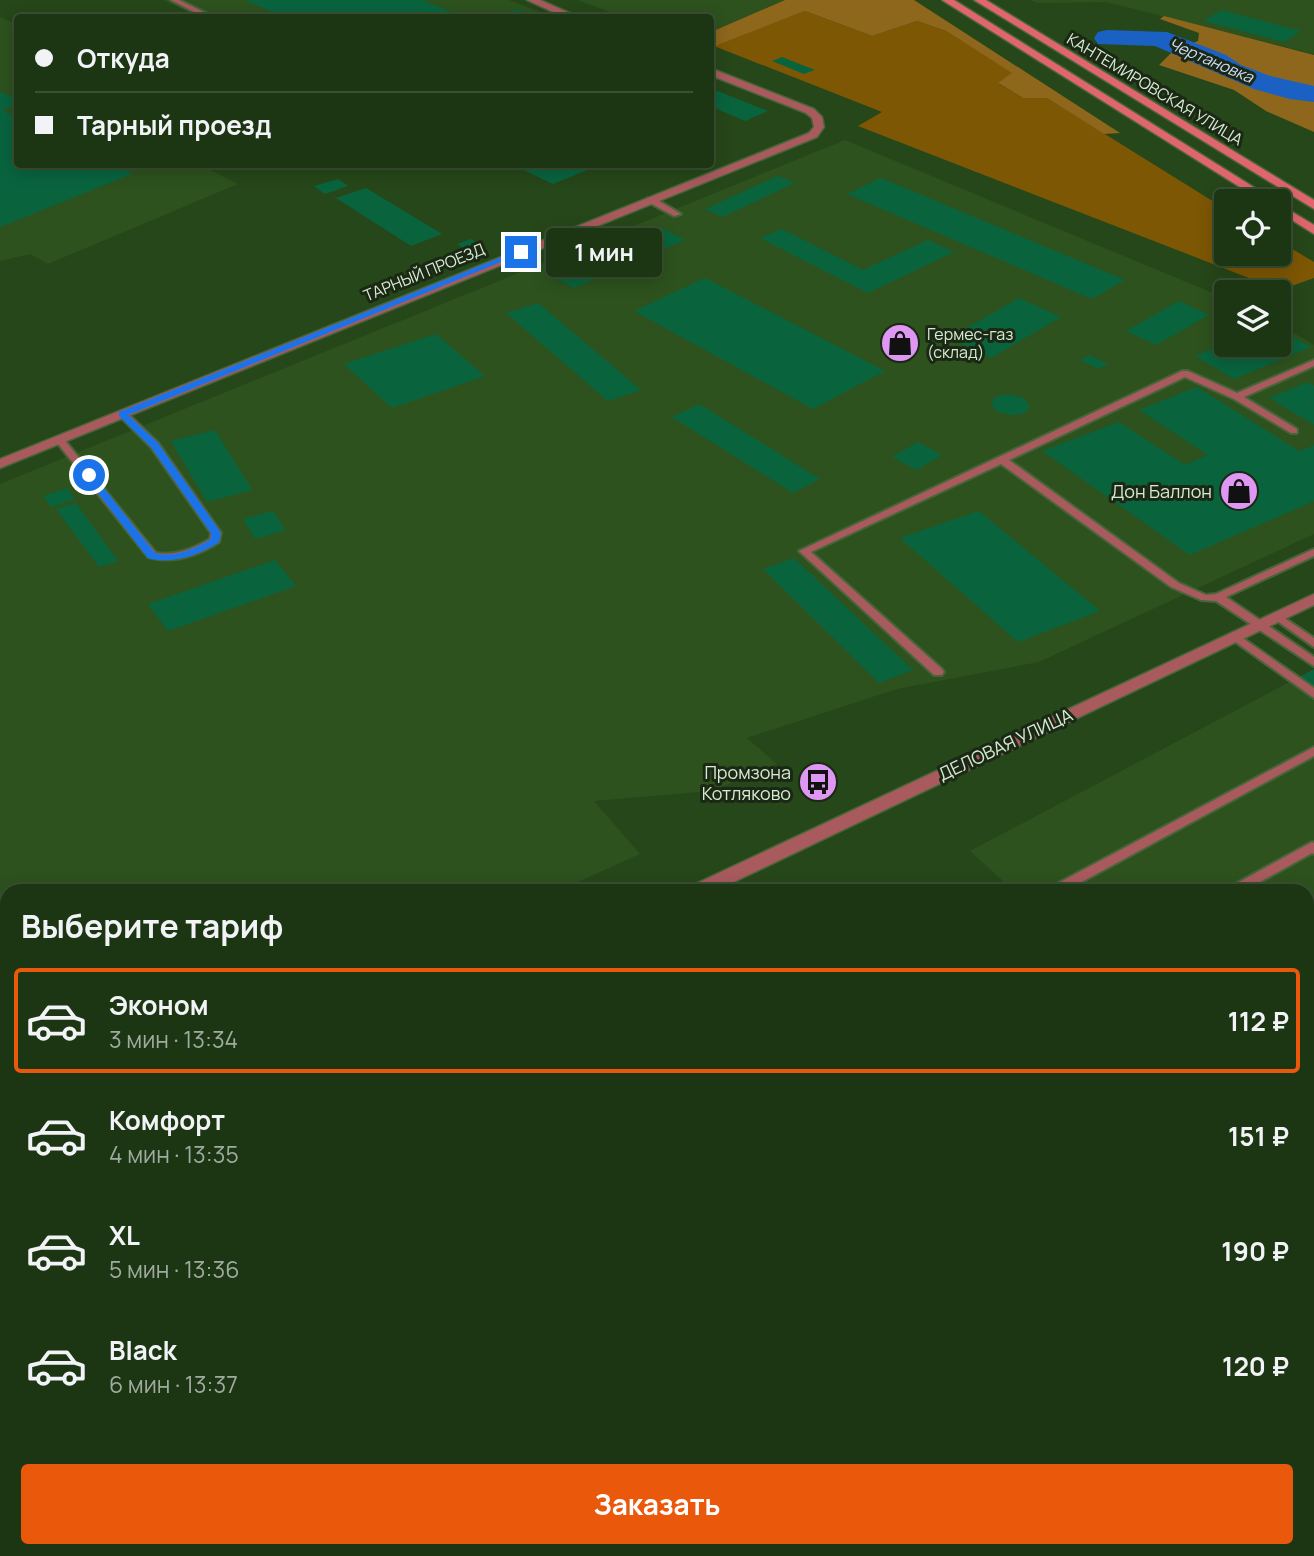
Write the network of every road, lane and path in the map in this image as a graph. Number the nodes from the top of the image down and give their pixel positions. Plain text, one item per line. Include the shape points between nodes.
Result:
1 (174, 0) edge
2 (533, 0) edge
3 (947, 0) edge
4 (979, 0) edge
5 (204, 14) edge
6 (566, 14) edge
7 (714, 73) edge
8 (1251, 189) edge
9 (651, 200) junction
10 (1314, 205) edge
11 (677, 214) dead end
12 (1291, 215) edge
13 (1314, 230) edge
14 (1314, 363) edge
15 (1237, 397) junction
16 (122, 414) junction
17 (1294, 431) dead end
18 (60, 439) junction
19 (1002, 460) junction
20 (0, 464) edge
21 (1314, 552) edge
22 (1218, 597) junction
23 (1314, 599) edge
24 (1277, 616) junction
25 (1260, 624) junction
26 (1234, 636) junction
27 (1314, 643) edge
28 (1314, 662) edge
29 (938, 673) dead end
30 (1314, 694) edge
31 (1314, 751) edge
32 (1314, 849) edge
33 (713, 884) edge
34 (1068, 884) edge
35 (1246, 884) edge

1 - 5 lane
2 - 6 street
3 - 8 main road, КАНТЕМИРОВСКАЯ УЛИЦА
4 - 10 main road, КАНТЕМИРОВСКАЯ УЛИЦА
7 - 9 street, ТАРНЫЙ ПРОЕЗД via 810,111 817,117 818,127 813,135
9 - 11 lane
9 - 16 street, ТАРНЫЙ ПРОЕЗД
12 - 13 main road
14 - 15 lane
15 - 17 lane
15 - 19 lane via 1185,373
16 - 18 street, ТАРНЫЙ ПРОЕЗД
16 - 18 lane via 155,445 216,533 215,540 205,547 161,559 152,555
18 - 20 street, ТАРНЫЙ ПРОЕЗД
19 - 22 lane via 1175,585 1205,598
19 - 29 lane via 804,551
21 - 22 lane
22 - 25 lane
23 - 24 street, ДЕЛОВАЯ УЛИЦА
24 - 25 street, ДЕЛОВАЯ УЛИЦА
24 - 27 lane
25 - 26 street, ДЕЛОВАЯ УЛИЦА
25 - 28 lane
26 - 30 lane
26 - 33 street, ДЕЛОВАЯ УЛИЦА
31 - 34 lane
32 - 35 lane

